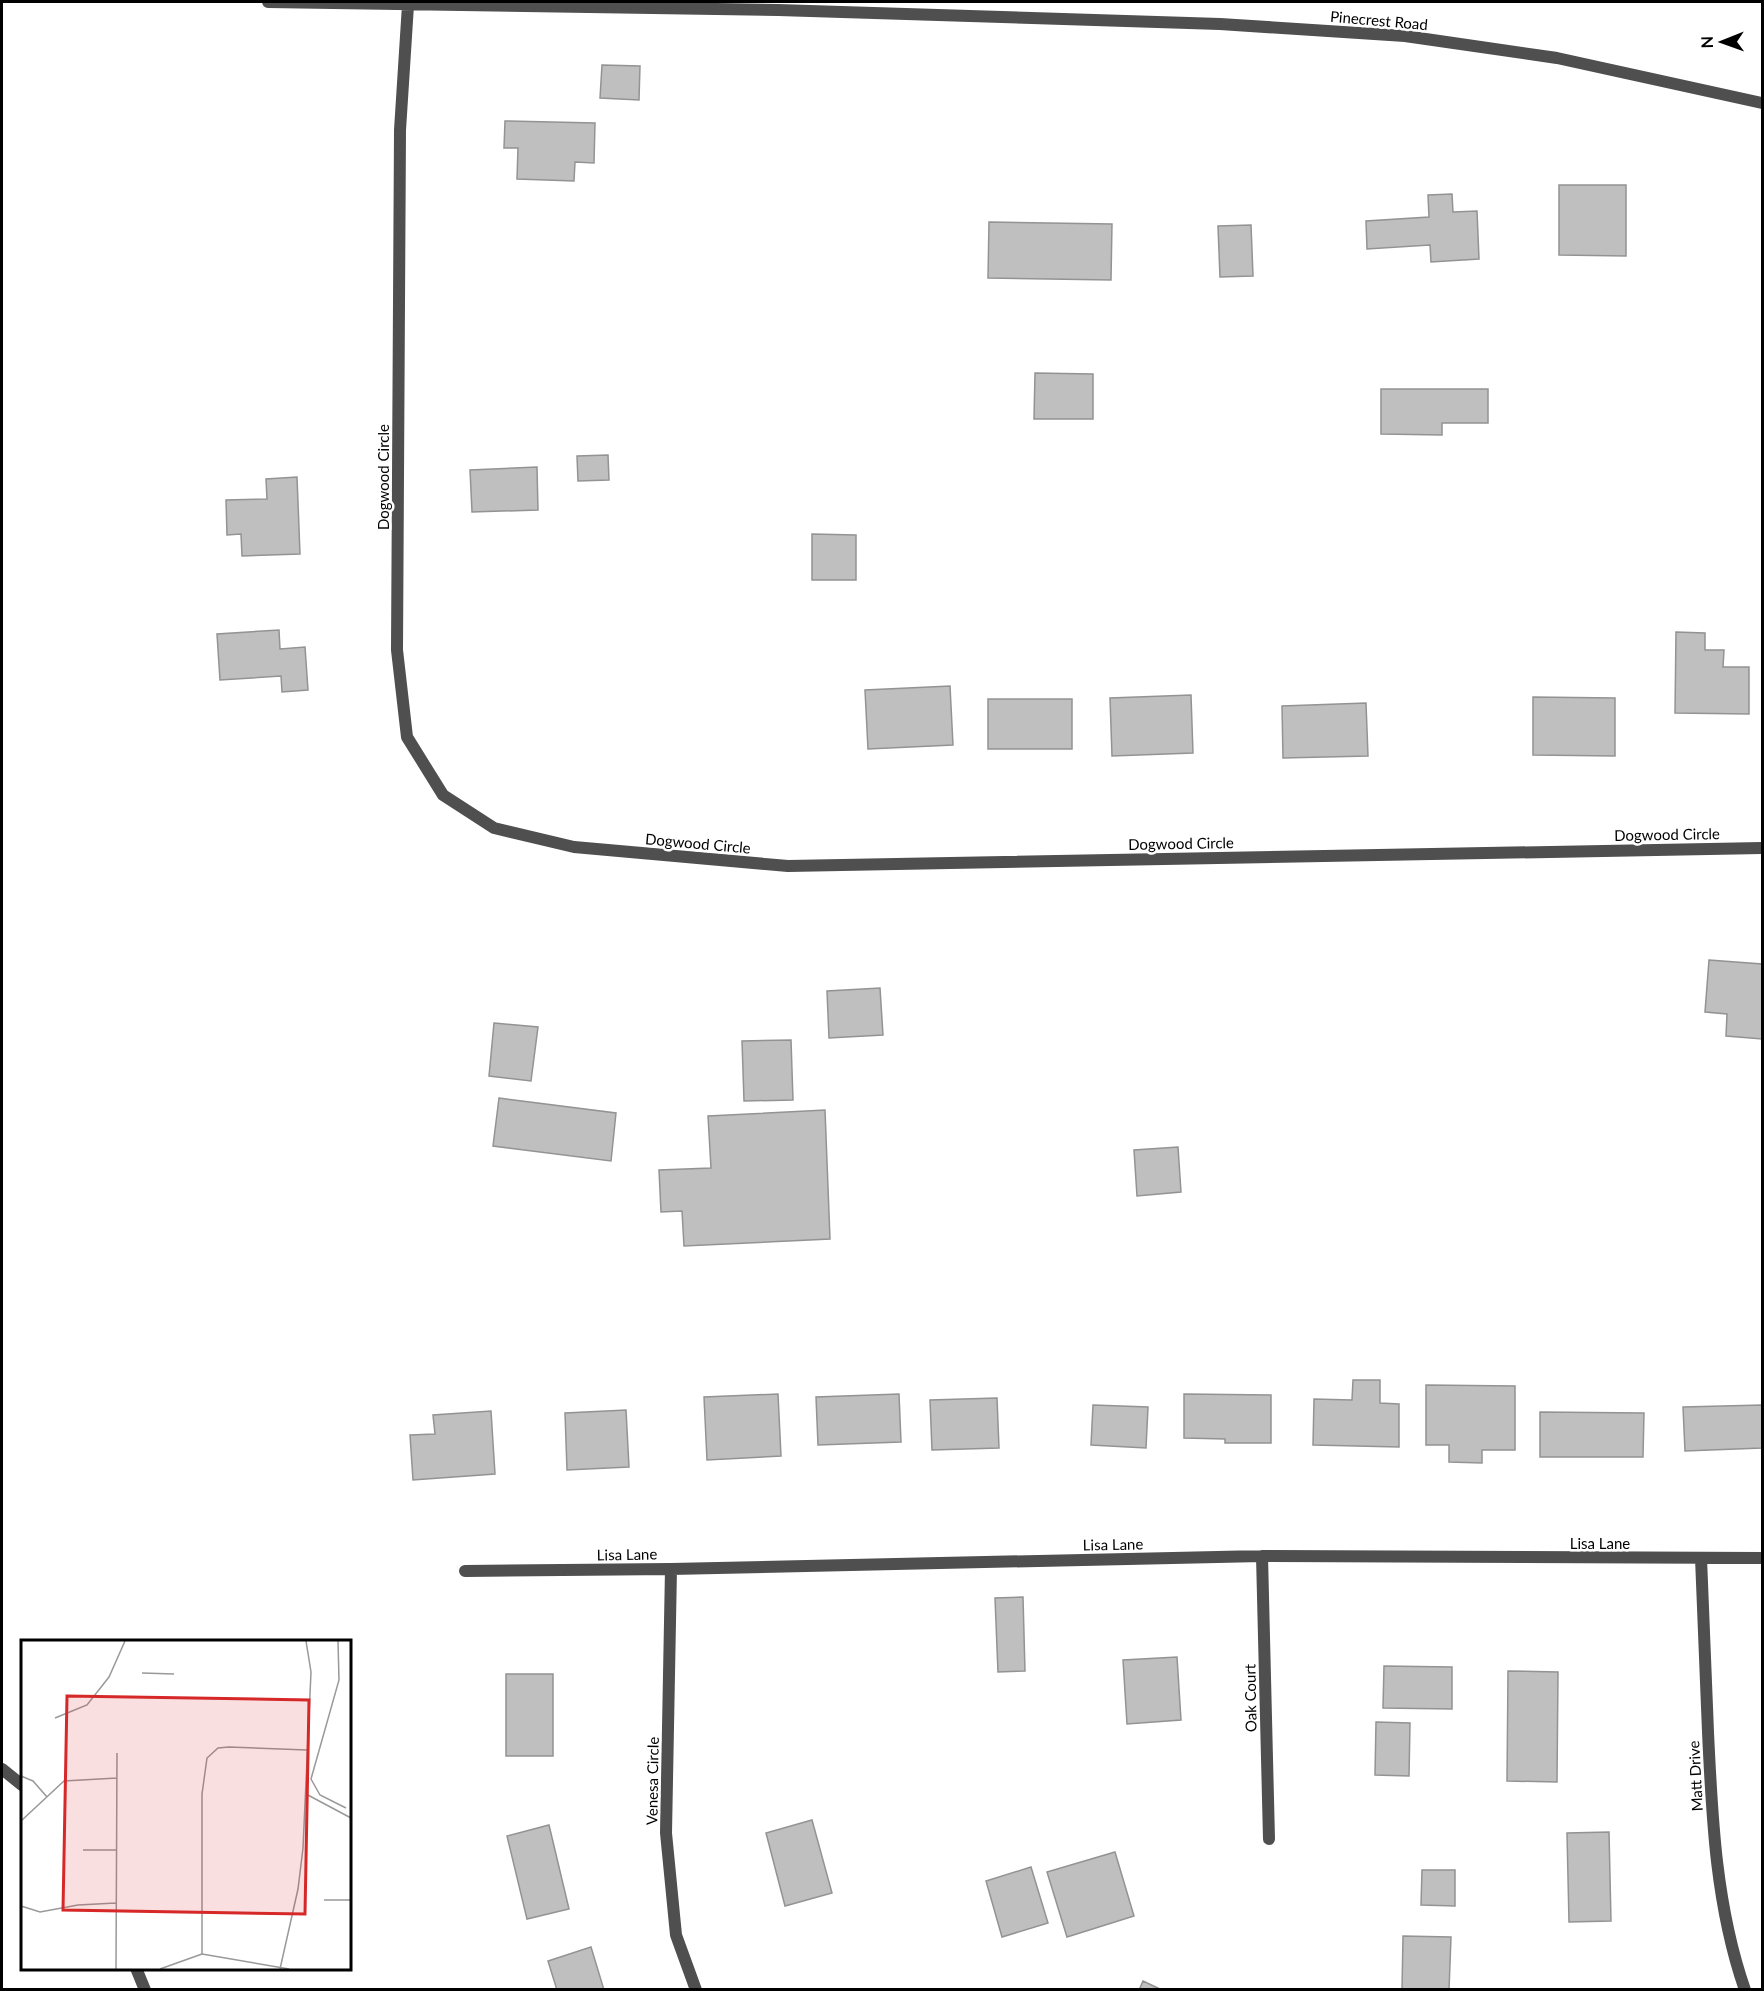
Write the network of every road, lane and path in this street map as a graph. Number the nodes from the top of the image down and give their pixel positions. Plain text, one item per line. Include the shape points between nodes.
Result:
1 (268, 2) edge
2 (408, 4) junction
3 (780, 6) edge
4 (1762, 103) edge
5 (1762, 848) edge
6 (1262, 1556) junction
7 (1701, 1558) junction
8 (1762, 1558) edge
9 (671, 1569) junction
10 (465, 1571) dead end
11 (2, 1769) edge
12 (21, 1784) edge
13 (1269, 1839) dead end
14 (137, 1970) edge
15 (145, 1989) edge
16 (696, 1989) edge
17 (1745, 1989) edge

1 - 2 street, Pinecrest Road
2 - 3 street, Pinecrest Road
2 - 5 street, Dogwood Circle via 400,130 398,650 407,737 443,795 494,828 574,847 788,866
3 - 4 street, Pinecrest Road via 1220,24 1405,36 1557,58
6 - 7 street, Lisa Lane
6 - 9 street, Lisa Lane
6 - 13 street, Oak Court
7 - 8 street, Lisa Lane
7 - 17 street, Matt Drive via 1717,1872
9 - 10 street, Lisa Lane
9 - 16 street, Venesa Circle via 666,1833 676,1935
11 - 12 street
14 - 15 street

